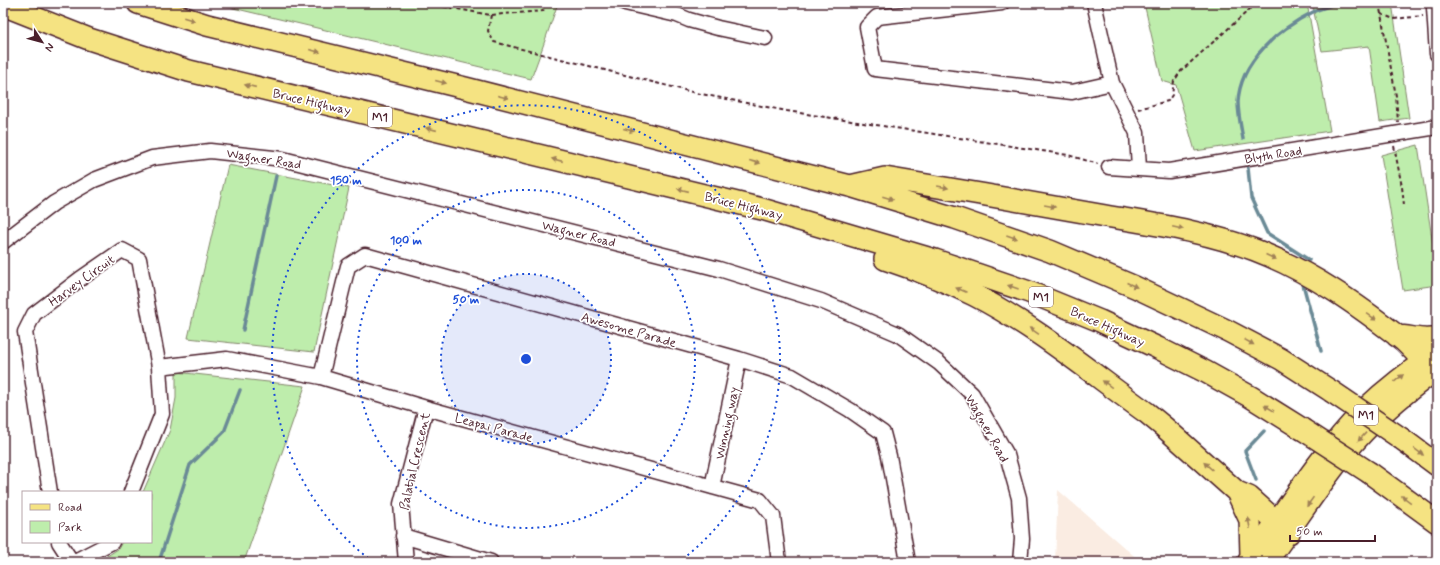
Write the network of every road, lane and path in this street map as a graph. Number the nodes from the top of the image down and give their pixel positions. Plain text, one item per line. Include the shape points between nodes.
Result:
1 (138, 3) edge
2 (423, 3) edge
3 (547, 3) edge
4 (625, 3) edge
5 (1002, 3) edge
6 (1094, 3) edge
7 (1255, 3) edge
8 (1379, 3) edge
9 (3, 5) edge
10 (1436, 11) edge
11 (1381, 14) junction
12 (491, 15) junction
13 (765, 38) dead end
14 (1437, 54) edge
15 (1112, 83) junction
16 (1127, 113) junction
17 (1437, 127) edge
18 (1395, 134) junction
19 (1109, 167) joint
20 (1139, 169) junction
21 (850, 186) junction
22 (1404, 205) dead end
23 (762, 209) junction
24 (3, 242) edge
25 (1397, 336) junction
26 (1437, 338) edge
27 (739, 359) junction
28 (1432, 365) edge
29 (159, 367) junction
30 (321, 378) junction
31 (426, 408) junction
32 (1437, 464) edge
33 (712, 487) junction
34 (50, 491) edge
35 (130, 491) edge
36 (1236, 492) junction
37 (1437, 522) edge
38 (1282, 527) junction
39 (403, 536) junction
40 (60, 543) edge
41 (110, 543) edge
42 (1255, 560) edge
43 (72, 562) edge
44 (406, 562) edge
45 (491, 562) edge
46 (779, 562) edge
47 (908, 562) edge
48 (1020, 562) edge

1 -> 21 highway, M1 via 207,25
2 - 12 path
3 - 12 path via 544,11
4 - 13 street
5 - 15 street via 877,17 867,27 875,69 1072,92
6 - 15 street
7 - 16 path via 1181,71 1174,81 1172,95 1168,101
8 - 11 path
23 -> 9 highway, Bruce Highway / M1 via 189,71 89,39
10 - 11 path via 1394,19
10 - 14 street
11 - 18 path via 1396,96
12 - 19 path via 488,30 494,42 696,93 787,111 1068,155
15 - 16 street
16 - 20 street via 1137,133
17 - 18 street, Blyth Road
18 - 20 street, Blyth Road via 1169,171
18 - 22 path
19 - 20 street, Blyth Road
21 -> 25 highway via 885,178 1163,225 1235,242 1312,277
21 -> 32 highway, M1, bridge via 1050,250 1228,331 1281,359
36 -> 23 highway via 1147,413 1033,330 974,295 910,268 797,227
37 -> 23 highway, Bruce Highway / M1, bridge via 1370,473 1251,397 1100,321 1029,292 935,260
24 - 48 street, Wagner Road via 54,203 94,180 152,158 210,151 283,159 719,268 821,301 898,334 939,363 972,394 1007,455 1019,498 1022,539
25 - 26 highway via 1426,340
25 - 28 highway
27 - 30 street, Awesome Parade via 365,255 348,266
27 - 33 street, Winning way
27 - 47 street, Awesome Parade via 792,376 850,410 882,433 889,456
28 - 38 main road via 1378,396 1346,428 1321,458
29 - 30 street, Leapai Parade via 227,359
29 - 34 street, Harvey Circuit via 139,259 122,250 34,314 26,332
29 - 35 street, Harvey Circuit via 162,414
30 - 31 street, Leapai Parade
31 - 33 street, Leapai Parade
31 - 39 street, Palatial Crescent via 401,504
33 - 46 street, Leapai Parade via 760,500 773,516
36 - 38 highway via 1248,497
42 -> 36 highway via 1250,520
38 - 42 main road
39 - 44 street, Palatial Crescent
39 - 45 street
40 - 43 street
41 - 43 street

